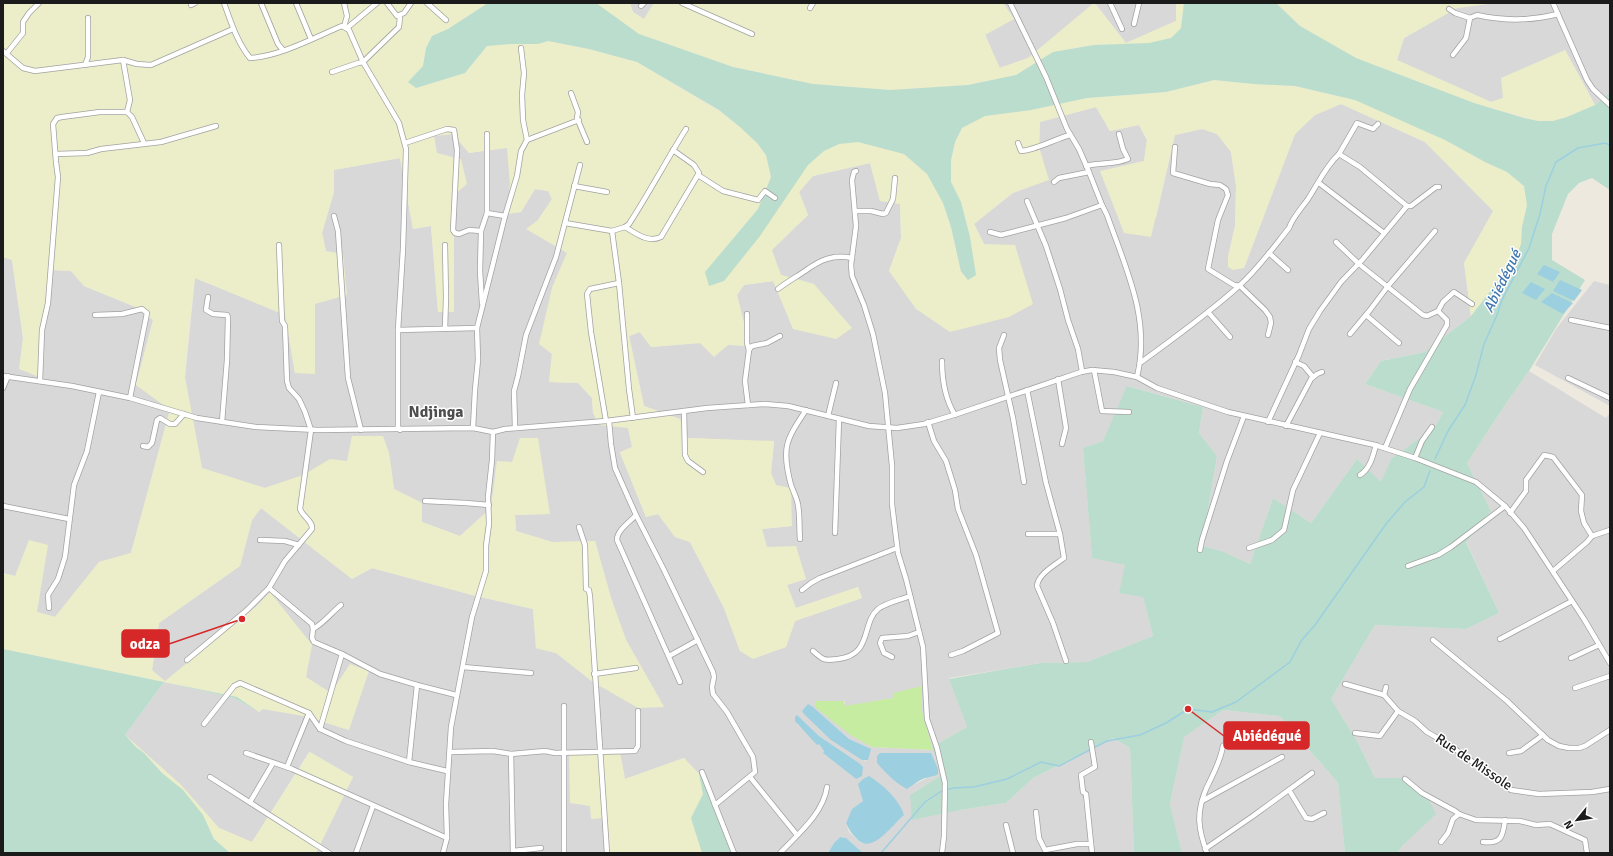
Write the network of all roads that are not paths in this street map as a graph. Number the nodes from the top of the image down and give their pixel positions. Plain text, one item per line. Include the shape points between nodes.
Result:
1 (39, 3) edge
2 (224, 3) edge
3 (261, 3) edge
4 (296, 3) edge
5 (344, 3) edge
6 (377, 3) edge
7 (387, 3) edge
8 (411, 3) edge
9 (427, 3) edge
10 (682, 3) edge
11 (813, 3) edge
12 (1010, 3) edge
13 (1110, 3) edge
14 (1138, 3) edge
15 (1553, 3) edge
16 (810, 8) dead end
17 (1449, 9) dead end
18 (1558, 14) junction
19 (400, 16) junction
20 (88, 18) dead end
21 (1470, 18) junction
22 (446, 20) dead end
23 (1134, 24) dead end
24 (345, 27) junction
25 (233, 29) junction
26 (1122, 29) dead end
27 (752, 34) dead end
28 (311, 39) junction
29 (521, 48) dead end
30 (283, 50) junction
31 (5, 52) edge
32 (1454, 55) dead end
33 (123, 60) junction
34 (363, 62) junction
35 (85, 65) junction
36 (332, 72) dead end
37 (572, 93) dead end
38 (1610, 105) edge
39 (127, 112) junction
40 (579, 120) junction
41 (1378, 124) dead end
42 (216, 126) dead end
43 (686, 129) dead end
44 (487, 134) dead end
45 (1070, 134) junction
46 (1118, 134) dead end
47 (527, 140) junction
48 (587, 142) dead end
49 (144, 143) junction
50 (405, 143) junction
51 (1018, 143) dead end
52 (1175, 147) dead end
53 (673, 150) junction
54 (56, 154) junction
55 (1339, 154) junction
56 (580, 165) dead end
57 (1086, 166) junction
58 (856, 171) dead end
59 (1089, 172) junction
60 (698, 175) junction
61 (895, 178) dead end
62 (1054, 182) dead end
63 (1319, 183) junction
64 (574, 186) junction
65 (1438, 187) dead end
66 (607, 192) dead end
67 (775, 198) dead end
68 (1027, 201) dead end
69 (1102, 205) junction
70 (1407, 206) junction
71 (855, 211) junction
72 (487, 213) junction
73 (334, 216) dead end
74 (505, 216) junction
75 (565, 223) junction
76 (1036, 225) junction
77 (625, 227) junction
78 (481, 231) junction
79 (612, 231) junction
80 (990, 232) dead end
81 (1384, 232) junction
82 (1435, 232) dead end
83 (1336, 242) dead end
84 (278, 244) dead end
85 (444, 245) dead end
86 (1269, 253) junction
87 (852, 258) junction
88 (1359, 264) junction
89 (1288, 270) dead end
90 (619, 283) junction
91 (1240, 286) junction
92 (1388, 286) junction
93 (778, 289) dead end
94 (208, 297) dead end
95 (1472, 304) dead end
96 (482, 309) junction
97 (1438, 311) junction
98 (1208, 312) junction
99 (747, 314) dead end
100 (95, 315) dead end
101 (1366, 315) junction
102 (1571, 320) dead end
103 (477, 328) junction
104 (1610, 328) edge
105 (445, 329) junction
106 (398, 330) junction
107 (1350, 334) dead end
108 (1004, 335) dead end
109 (1268, 335) dead end
110 (780, 336) dead end
111 (1230, 336) dead end
112 (1399, 343) dead end
113 (749, 350) junction
114 (942, 361) dead end
115 (1295, 362) junction
116 (1140, 363) junction
117 (1094, 370) junction
118 (1082, 371) junction
119 (1322, 372) dead end
120 (6, 376) edge
121 (1137, 377) junction
122 (1312, 377) junction
123 (1568, 378) dead end
124 (1058, 379) junction
125 (40, 381) junction
126 (836, 383) dead end
127 (3, 388) edge
128 (1027, 390) junction
129 (99, 392) junction
130 (1008, 396) junction
131 (130, 398) junction
132 (1610, 398) edge
133 (748, 405) junction
134 (806, 410) junction
135 (684, 411) junction
136 (1129, 412) dead end
137 (184, 414) junction
138 (956, 415) junction
139 (828, 416) junction
140 (1244, 416) junction
141 (633, 418) junction
142 (839, 418) junction
143 (608, 421) junction
144 (222, 422) junction
145 (928, 422) junction
146 (1268, 422) junction
147 (1286, 426) junction
148 (1432, 427) dead end
149 (473, 428) junction
150 (515, 428) junction
151 (889, 429) junction
152 (311, 430) junction
153 (361, 430) junction
154 (400, 430) junction
155 (492, 432) junction
156 (1320, 433) junction
157 (1062, 444) dead end
158 (1376, 445) junction
159 (143, 446) dead end
160 (1385, 448) junction
161 (1415, 458) junction
162 (703, 472) dead end
163 (1360, 475) dead end
164 (1024, 482) dead end
165 (425, 501) dead end
166 (489, 505) junction
167 (3, 506) edge
168 (1505, 506) junction
169 (1510, 513) junction
170 (636, 515) junction
171 (69, 519) junction
172 (579, 527) dead end
173 (1610, 530) edge
174 (835, 533) dead end
175 (1028, 534) dead end
176 (1060, 534) junction
177 (1592, 536) junction
178 (800, 539) dead end
179 (260, 540) dead end
180 (299, 545) junction
181 (897, 548) junction
182 (1249, 548) dead end
183 (1200, 550) dead end
184 (1408, 566) dead end
185 (1553, 571) junction
186 (268, 588) junction
187 (802, 590) dead end
188 (910, 596) junction
189 (1572, 601) junction
190 (341, 605) dead end
191 (49, 608) dead end
192 (313, 629) junction
193 (919, 632) junction
194 (1500, 639) dead end
195 (698, 640) junction
196 (1433, 640) dead end
197 (1599, 644) junction
198 (813, 651) dead end
199 (342, 654) junction
200 (951, 655) dead end
201 (669, 656) junction
202 (892, 657) dead end
203 (1571, 658) dead end
204 (187, 660) dead end
205 (1066, 661) dead end
206 (1610, 663) edge
207 (463, 667) junction
208 (636, 668) dead end
209 (531, 673) dead end
210 (594, 674) junction
211 (1610, 676) edge
212 (680, 682) dead end
213 (1345, 684) dead end
214 (417, 685) junction
215 (1386, 687) dead end
216 (1575, 688) dead end
217 (456, 695) junction
218 (1384, 695) junction
219 (564, 706) dead end
220 (1398, 710) junction
221 (638, 711) dead end
222 (309, 713) junction
223 (204, 724) dead end
224 (320, 729) junction
225 (1610, 730) edge
226 (1355, 733) dead end
227 (1542, 735) junction
228 (1091, 742) dead end
229 (1244, 743) dead end
230 (601, 751) junction
231 (450, 752) junction
232 (246, 753) dead end
233 (565, 753) junction
234 (1509, 753) dead end
235 (511, 754) junction
236 (1282, 757) dead end
237 (409, 762) junction
238 (274, 763) junction
239 (287, 767) junction
240 (447, 771) junction
241 (702, 772) dead end
242 (1312, 773) dead end
243 (750, 776) junction
244 (210, 777) dead end
245 (1405, 779) dead end
246 (827, 787) dead end
247 (1610, 789) edge
248 (1289, 790) junction
249 (1202, 801) junction
250 (250, 802) junction
251 (715, 805) junction
252 (373, 806) junction
253 (1036, 812) dead end
254 (1324, 813) dead end
255 (1459, 814) junction
256 (1505, 820) junction
257 (1006, 825) dead end
258 (796, 835) junction
259 (447, 838) junction
260 (1441, 842) dead end
261 (1483, 842) dead end
262 (1091, 844) junction
263 (541, 848) dead end
264 (1206, 851) edge
265 (513, 852) edge
266 (329, 853) edge
267 (356, 853) edge
268 (443, 853) edge
269 (564, 853) edge
270 (607, 853) edge
271 (734, 853) edge
272 (780, 853) edge
273 (942, 853) edge
274 (1013, 853) edge
275 (1092, 853) edge
276 (1587, 853) edge

1 - 31 street via 23,22 23,32
2 - 25 street
3 - 30 street
4 - 28 street
5 - 24 street via 348,16
6 - 24 street
7 - 19 street via 397,16
8 - 19 street
9 - 22 street
10 - 27 street
11 - 16 street
12 - 45 street
13 - 26 street
14 - 23 street
15 - 18 street
17 - 21 street
18 - 21 street via 1503,20 1477,15
18 - 38 street via 1587,80
19 - 34 street via 399,27
20 - 35 street via 88,57
21 - 32 street via 1466,38
24 - 28 street
24 - 34 street via 349,30
25 - 30 street via 250,58
25 - 33 street via 151,65
28 - 30 street
29 - 47 street via 524,73 523,120
31 - 35 street via 23,68 35,70
33 - 35 street
33 - 39 street via 130,100
34 - 36 street
34 - 50 street via 399,123
37 - 40 street
39 - 49 street
39 - 54 street via 100,112 57,118 54,124
40 - 47 street
40 - 48 street
41 - 55 street via 1373,129 1356,123
42 - 49 street via 161,142
43 - 53 street
44 - 72 street
45 - 51 street via 1033,149 1021,151
45 - 57 street
46 - 57 street via 1128,159 1111,164
47 - 74 street via 521,151 517,176
49 - 54 street via 87,153
50 - 78 street via 447,129 454,130 457,150 453,230 459,234 469,230
50 - 106 street via 404,249
52 - 91 street via 1173,173 1220,185 1226,189 1228,195 1218,220 1208,269
53 - 60 street via 694,165
53 - 77 street via 652,188
54 - 125 street via 58,177 48,303 42,330
55 - 63 street
55 - 70 street via 1360,167
56 - 64 street
57 - 59 street
58 - 71 street via 852,180
59 - 62 street via 1059,178
59 - 69 street
60 - 67 street via 723,191 758,200 765,191
60 - 77 street via 661,236 653,240
61 - 71 street via 893,199 886,213
63 - 81 street
63 - 86 street
64 - 66 street
64 - 75 street
65 - 70 street via 1411,206
68 - 76 street
69 - 76 street via 1066,218
69 - 116 street via 1139,310
70 - 81 street
71 - 87 street via 856,236
72 - 74 street
72 - 78 street
73 - 153 street via 338,231 348,378
74 - 96 street
75 - 79 street
75 - 150 street via 556,257 526,335 514,391
76 - 80 street via 1001,235
76 - 118 street via 1060,289
77 - 79 street
78 - 96 street
79 - 90 street
81 - 88 street
82 - 92 street
83 - 88 street
84 - 152 street via 287,381 291,392 299,399
85 - 105 street
86 - 89 street
86 - 91 street
87 - 93 street via 826,258
87 - 151 street via 852,276 866,312 880,366
88 - 92 street
88 - 115 street via 1341,282 1320,311
90 - 141 street
90 - 143 street via 590,289 587,294 591,332
91 - 98 street
91 - 109 street via 1270,318
92 - 97 street via 1427,316
92 - 101 street
94 - 144 street via 206,310 228,317
95 - 97 street via 1454,292
96 - 103 street
97 - 160 street via 1447,320 1447,325 1410,389
98 - 111 street
98 - 116 street
99 - 113 street
100 - 131 street via 142,310 147,313
101 - 107 street
101 - 112 street
102 - 104 street
103 - 105 street
103 - 149 street via 478,360
105 - 106 street
106 - 154 street
108 - 130 street via 999,348
110 - 113 street via 767,343 752,346
113 - 133 street via 746,381
114 - 138 street via 943,382
115 - 122 street via 1304,366
115 - 146 street
116 - 121 street
117 - 118 street
117 - 121 street
117 - 136 street via 1102,411
118 - 124 street
119 - 122 street
120 - 125 street
120 - 127 street
121 - 140 street via 1157,388
122 - 147 street
123 - 132 street
124 - 128 street
124 - 157 street via 1066,428
125 - 129 street
126 - 139 street
128 - 130 street
128 - 176 street via 1046,483
129 - 131 street
129 - 171 street via 87,452 74,485
130 - 138 street
130 - 164 street
131 - 137 street
133 - 134 street via 765,404
133 - 135 street
134 - 139 street
134 - 178 street via 786,443 787,471 798,503
135 - 141 street
135 - 162 street via 684,455
137 - 144 street
137 - 159 street via 175,424 160,418 157,420 152,443 148,447
138 - 145 street
139 - 142 street
140 - 146 street
140 - 183 street via 1227,461
141 - 143 street
142 - 151 street
142 - 174 street
143 - 150 street
143 - 170 street via 615,468
144 - 152 street
145 - 151 street
145 - 200 street via 934,441 946,461 958,510 976,555 998,632
146 - 147 street
147 - 156 street
148 - 161 street via 1422,441
149 - 154 street
149 - 155 street
150 - 155 street
151 - 181 street via 892,504
152 - 153 street
152 - 180 street via 300,509 302,515 313,526
153 - 154 street
155 - 166 street
156 - 158 street
156 - 182 street via 1294,490 1284,530 1272,540
158 - 160 street
158 - 163 street via 1365,472
160 - 161 street
161 - 168 street via 1476,482
165 - 166 street
166 - 207 street via 486,571 472,617
167 - 171 street
168 - 169 street
168 - 184 street via 1451,547 1438,555
169 - 177 street via 1526,491 1526,480 1544,454 1553,457 1582,495 1581,510 1584,523
169 - 185 street via 1524,528
170 - 195 street
170 - 201 street via 620,531 617,540
171 - 191 street via 65,558 58,579 48,594
172 - 210 street via 585,546 586,589 589,590 590,597
173 - 177 street
175 - 176 street
176 - 205 street via 1064,558 1041,575 1037,580 1037,586
177 - 185 street
179 - 180 street via 285,541
180 - 186 street
181 - 187 street via 820,578
181 - 188 street
185 - 189 street
186 - 192 street via 310,622
186 - 204 street via 247,610
188 - 193 street
188 - 198 street via 879,608 872,617 860,648 849,656 824,660
189 - 194 street
189 - 197 street
190 - 192 street
192 - 199 street via 314,642
193 - 202 street via 908,636 882,638 880,643 884,653
193 - 273 street via 923,647 928,719 945,783
195 - 201 street
195 - 243 street via 713,672 713,694 753,757 755,772
196 - 227 street via 1507,701
197 - 203 street
197 - 206 street
199 - 214 street via 380,674
199 - 224 street
201 - 212 street
207 - 209 street
207 - 217 street
208 - 210 street
210 - 230 street
211 - 216 street
213 - 218 street
214 - 217 street
214 - 237 street
215 - 218 street
217 - 231 street
218 - 220 street, Rue de Missole
219 - 233 street
220 - 226 street via 1380,736
220 - 247 street, Rue de Missole via 1511,790 1539,794
221 - 230 street via 637,749
222 - 223 street via 240,683 234,686
222 - 224 street
222 - 239 street
224 - 237 street via 346,741
225 - 227 street via 1585,746 1569,748 1559,746
227 - 234 street via 1521,751
228 - 262 street via 1095,767 1080,775 1083,792 1086,794
229 - 249 street via 1228,743 1223,746 1218,766
230 - 233 street
230 - 270 street
231 - 235 street via 493,751
231 - 240 street
232 - 238 street
233 - 235 street via 545,751
233 - 269 street
235 - 265 street
236 - 249 street
237 - 240 street
238 - 239 street
238 - 250 street
239 - 252 street
240 - 259 street
241 - 251 street
242 - 248 street
243 - 251 street
243 - 258 street
244 - 250 street
245 - 255 street via 1422,793
246 - 258 street via 826,797 816,813
248 - 254 street via 1306,818 1312,819
248 - 264 street
249 - 264 street via 1199,822
250 - 266 street
251 - 271 street
252 - 259 street
252 - 267 street
253 - 262 street via 1039,838 1045,850
255 - 256 street via 1476,820
255 - 260 street via 1453,819 1448,833
256 - 261 street via 1499,840 1495,843
256 - 276 street via 1560,827 1585,840
257 - 274 street
258 - 272 street
259 - 268 street
262 - 275 street
263 - 265 street

